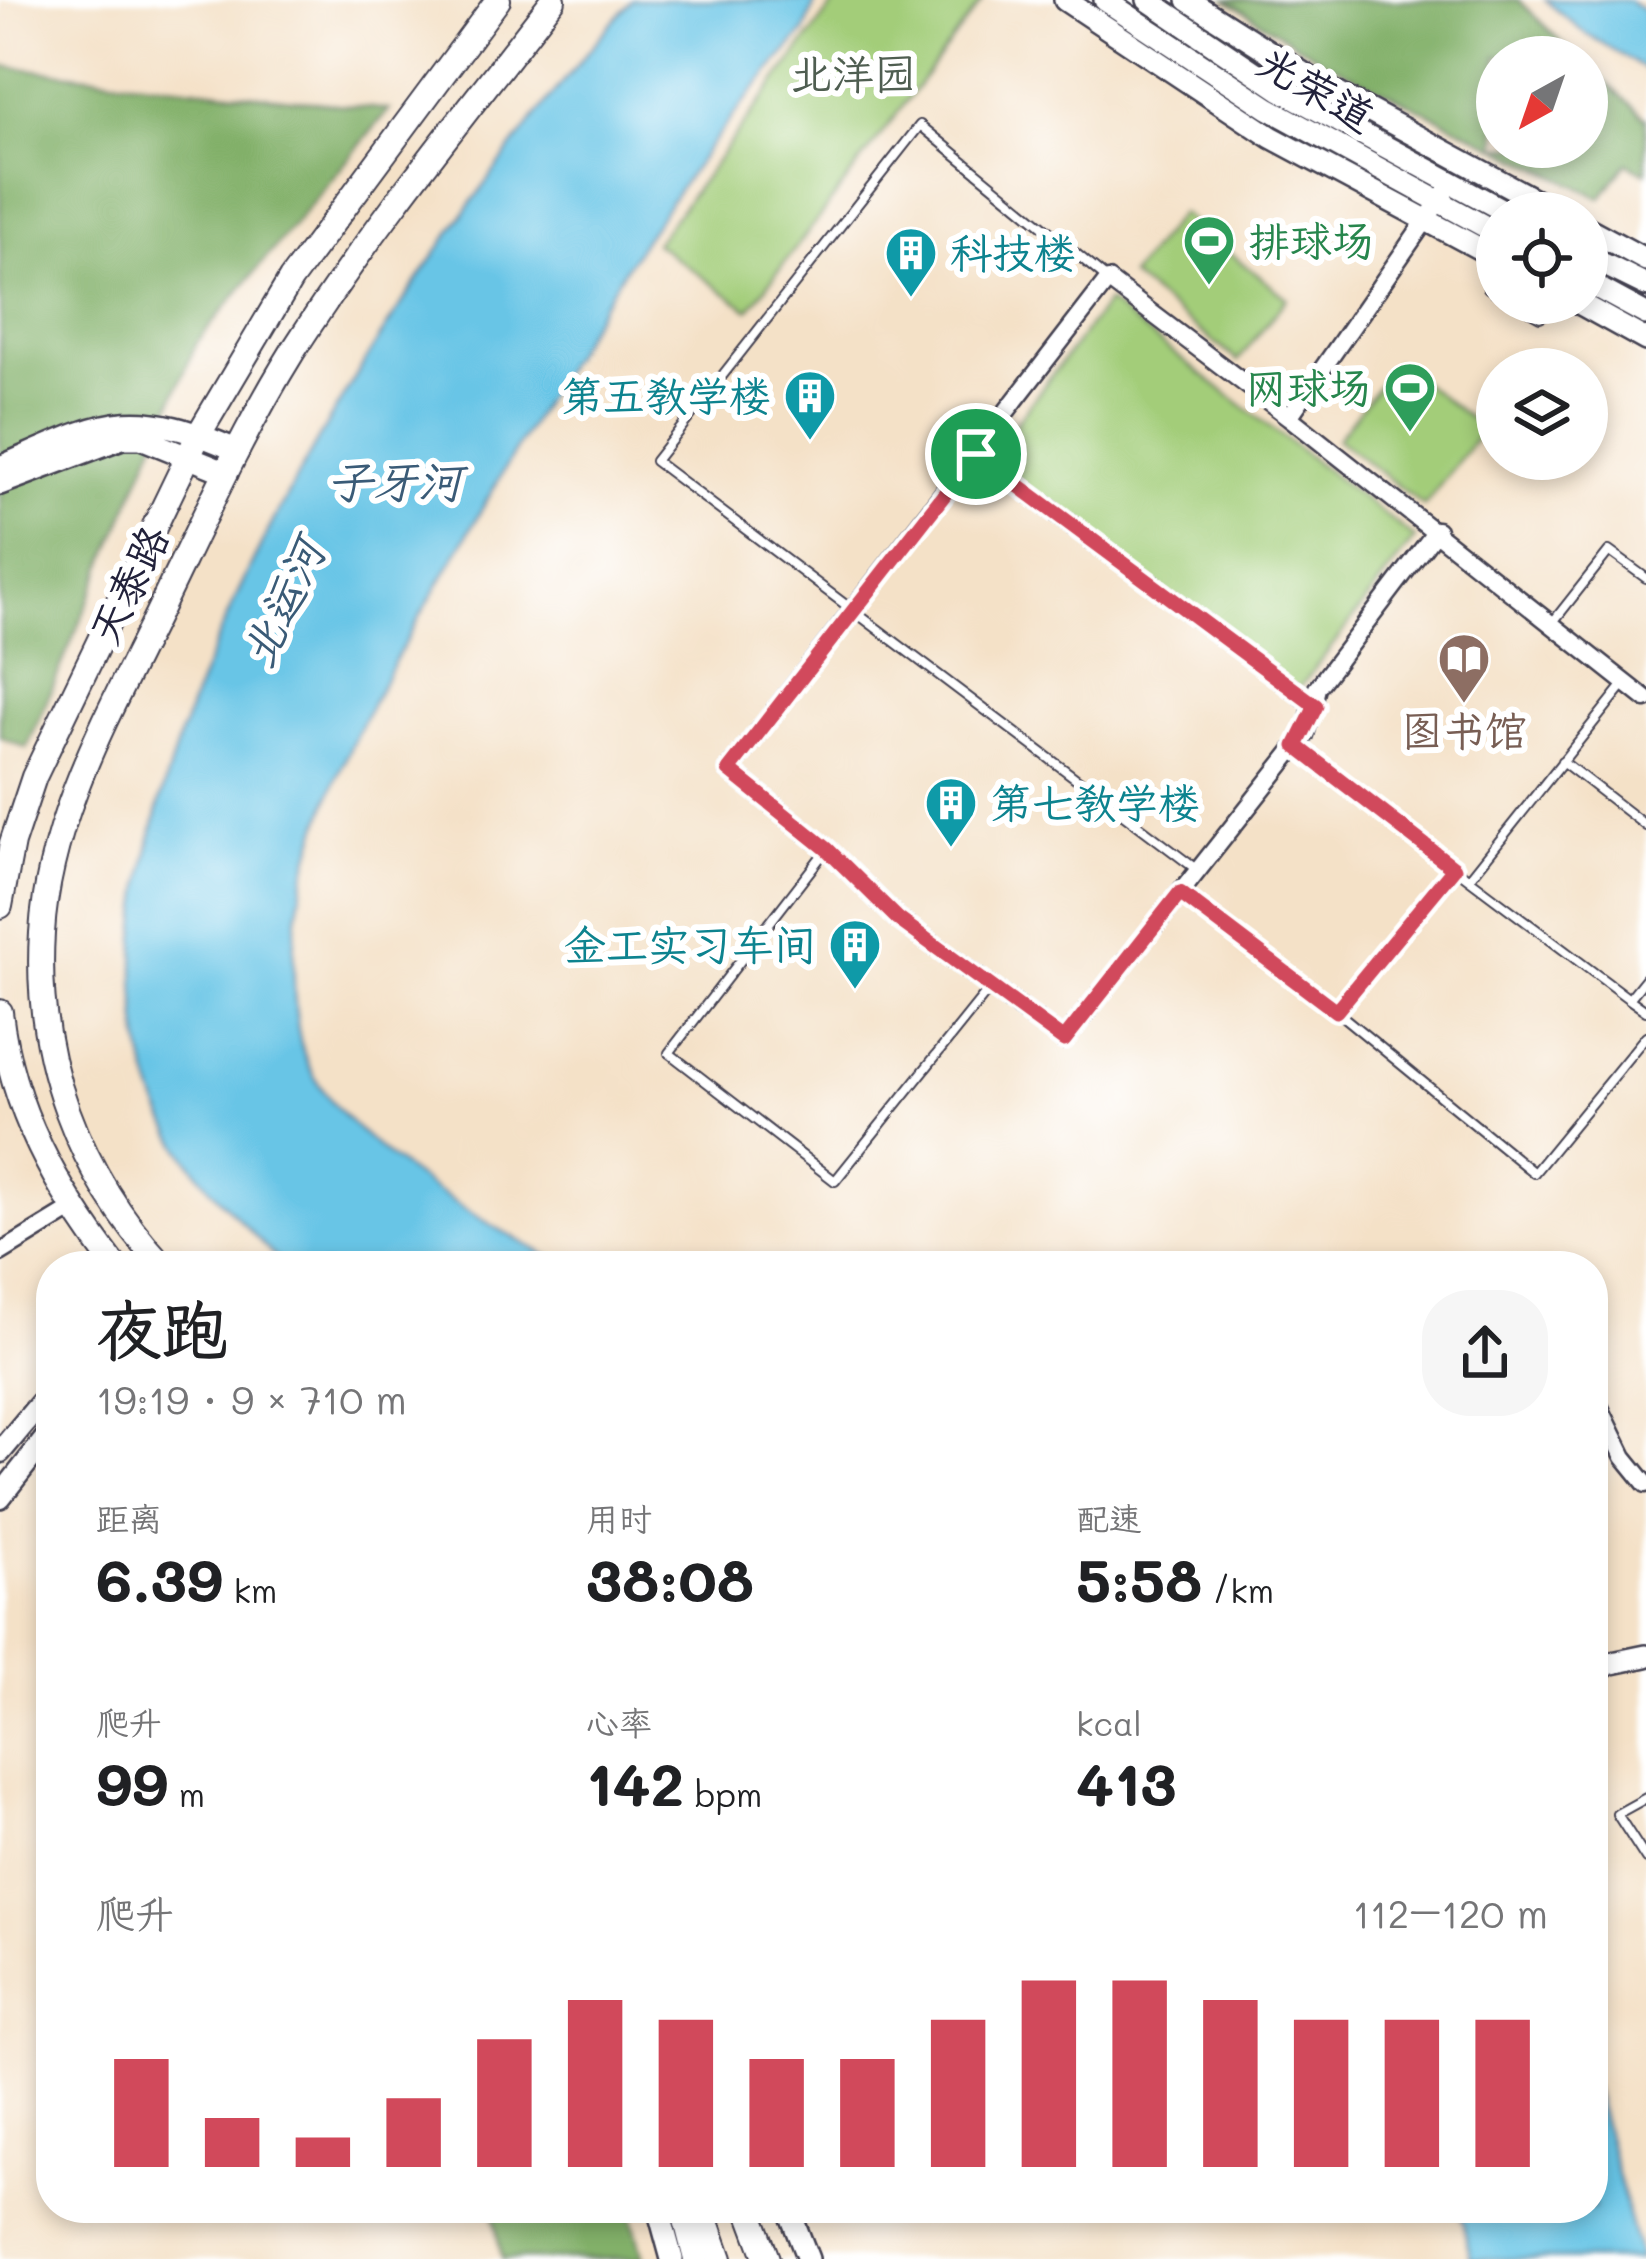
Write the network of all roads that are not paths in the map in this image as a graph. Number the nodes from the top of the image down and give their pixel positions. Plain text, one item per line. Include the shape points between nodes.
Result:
1 (498, 0) edge
2 (553, 0) edge
3 (1065, 0) edge
4 (1105, 0) edge
5 (1148, 0) edge
6 (1188, 0) edge
7 (1464, 162) junction
8 (1520, 192) edge
9 (1439, 201) junction
10 (1476, 207) edge
11 (1476, 231) edge
12 (1608, 239) edge
13 (1646, 260) edge
14 (1608, 266) edge
15 (1108, 280) junction
16 (1646, 285) edge
17 (1608, 293) edge
18 (1646, 314) edge
19 (1608, 319) edge
20 (1646, 340) edge
21 (1288, 417) junction
22 (194, 444) junction
23 (976, 454) junction
24 (232, 462) junction
25 (0, 466) edge
26 (0, 484) edge
27 (1437, 530) junction
28 (1646, 578) edge
29 (856, 611) junction
30 (1552, 623) junction
31 (1625, 682) junction
32 (1646, 699) edge
33 (1316, 706) junction
34 (1296, 746) junction
35 (1562, 761) junction
36 (1646, 826) edge
37 (827, 849) junction
38 (1454, 868) junction
39 (1198, 870) junction
40 (1469, 879) junction
41 (1180, 893) junction
42 (0, 906) edge
43 (1646, 978) edge
44 (992, 987) junction
45 (1629, 998) junction
46 (1336, 1011) junction
47 (0, 1012) edge
48 (1646, 1012) edge
49 (1646, 1036) edge
50 (72, 1210) junction
51 (103, 1251) edge
52 (151, 1251) edge
53 (0, 1253) edge
54 (36, 1408) edge
55 (1608, 1424) edge
56 (36, 1451) edge
57 (0, 1452) edge
58 (1646, 1484) edge
59 (0, 1497) edge
60 (1646, 1656) edge
61 (1608, 1664) edge
62 (1646, 1798) edge
63 (1646, 1859) edge
64 (662, 2223) edge
65 (687, 2223) edge
66 (707, 2223) edge
67 (754, 2223) edge
68 (794, 2223) edge
69 (672, 2259) edge
70 (696, 2259) edge
71 (720, 2259) edge
72 (767, 2259) edge
73 (808, 2259) edge

1 - 22 main road, 天泰路 via 291,278
2 - 24 main road, 天泰路 via 337,286
3 - 9 main road via 1271,137
4 - 9 main road, 光荣道 via 1231,86
5 - 9 main road, 光荣道
6 - 7 main road
7 - 8 main road
7 - 9 street
9 - 10 main road, 光荣道
9 - 11 main road, 光荣道
9 - 21 street
12 - 13 main road
14 - 16 main road
15 - 21 street
15 - 23 street
15 - 29 lane via 920,125 656,461
17 - 18 main road
19 - 20 main road
21 - 27 street
22 - 24 main road
22 - 25 main road via 152,419 128,419
22 - 26 main road via 122,438
22 - 42 main road, 天泰路 via 34,777
23 - 29 street
23 - 33 street
24 - 52 main road, 天泰路 via 74,795 41,935 48,1040 74,1132
27 - 30 street
27 - 33 street via 1317,688
28 - 30 lane via 1609,551
29 - 37 street via 729,770
29 - 39 lane
30 - 31 street
31 - 32 street
31 - 35 lane
33 - 34 street
34 - 38 lane
34 - 39 street
35 - 36 lane
35 - 40 lane
37 - 44 street via 898,919
37 - 44 lane via 669,1053 835,1181
38 - 40 lane
38 - 46 lane
39 - 41 street
40 - 45 lane
41 - 44 street via 1064,1040
41 - 46 lane
43 - 45 lane
45 - 48 lane
46 - 49 lane via 1534,1173
47 - 50 main road via 24,1111
50 - 51 main road
50 - 53 street
54 - 57 main road
55 - 58 street
56 - 59 main road
60 - 61 main road
62 - 63 lane via 1618,1814
64 - 69 main road
65 - 70 main road
66 - 71 main road
67 - 72 main road
68 - 73 main road

